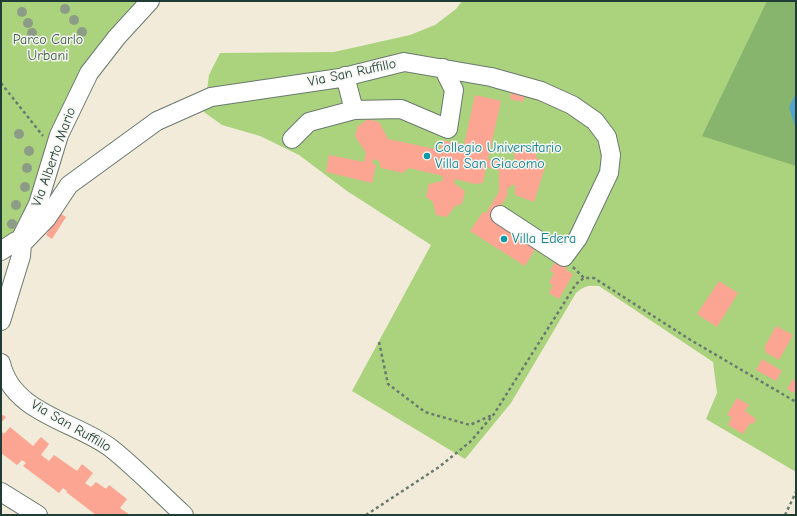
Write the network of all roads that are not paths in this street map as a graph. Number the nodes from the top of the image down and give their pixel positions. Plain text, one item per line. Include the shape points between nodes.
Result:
1 (150, 1) edge
2 (444, 68) junction
3 (345, 76) junction
4 (354, 110) junction
5 (292, 139) dead end
6 (500, 216) dead end
7 (21, 242) junction
8 (1, 251) edge
9 (1, 321) edge
10 (1, 364) edge
11 (1, 492) edge
12 (38, 515) edge
13 (184, 515) edge

1 - 7 street, Via Alberto Mario via 89,73 59,134 38,204
2 - 3 street, Via San Ruffillo via 404,62
2 - 4 street via 454,90 448,129 401,109
2 - 6 street, Via San Ruffillo via 491,77 541,91 572,105 595,121 606,137 611,155 609,173 578,238 564,257
3 - 4 street
3 - 7 street, Via San Ruffillo via 211,97 157,122 69,185 47,218
4 - 5 street via 309,122
7 - 8 street, Via San Ruffillo via 16,240
7 - 9 street via 21,256
10 - 13 street, Via San Ruffillo via 10,384 19,395 38,410 111,448
11 - 12 street

